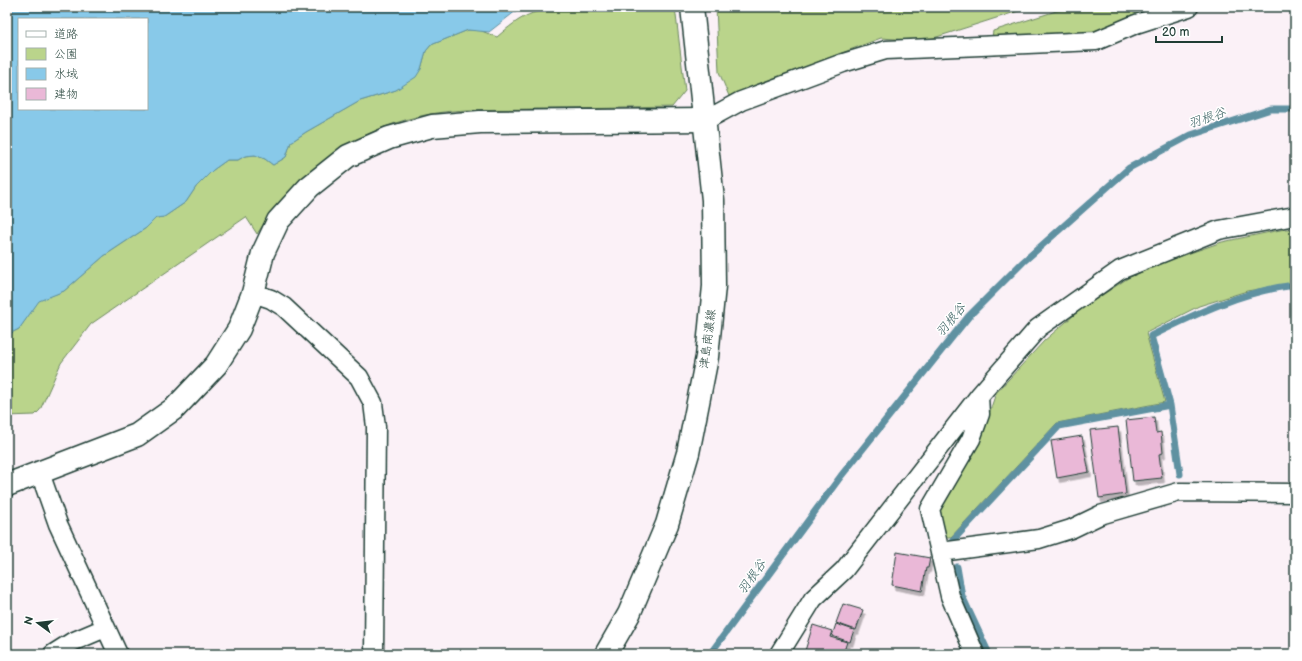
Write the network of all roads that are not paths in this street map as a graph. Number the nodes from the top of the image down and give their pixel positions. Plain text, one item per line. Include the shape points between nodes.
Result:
1 (692, 7) edge
2 (1189, 7) edge
3 (706, 120) junction
4 (1295, 216) edge
5 (253, 293) junction
6 (979, 396) junction
7 (40, 472) junction
8 (7, 485) edge
9 (1295, 493) edge
10 (941, 552) junction
11 (105, 628) junction
12 (53, 654) edge
13 (118, 654) edge
14 (374, 654) edge
15 (606, 654) edge
16 (779, 654) edge
17 (975, 654) edge

1 - 3 street, 津島南濃線
2 - 3 street via 1136,24 1096,41 886,50 843,63 741,101
3 - 5 street via 480,122 432,126 389,138 348,156 309,187 278,221 263,253
3 - 15 street, 津島南濃線 via 713,200 714,286 707,357 688,453 667,524 629,614
4 - 6 street via 1219,230 1120,270 1038,328
5 - 7 street via 238,328 216,365 175,408 137,435
5 - 14 street via 284,306 359,377 373,403 376,427
6 - 10 street via 980,414 971,439 930,509
6 - 16 street via 844,570 813,599
7 - 8 street
7 - 11 street via 58,524
9 - 10 street via 1179,492 1100,515 1070,529 1039,539
10 - 17 street via 950,596
11 - 12 street via 72,642
11 - 13 street

